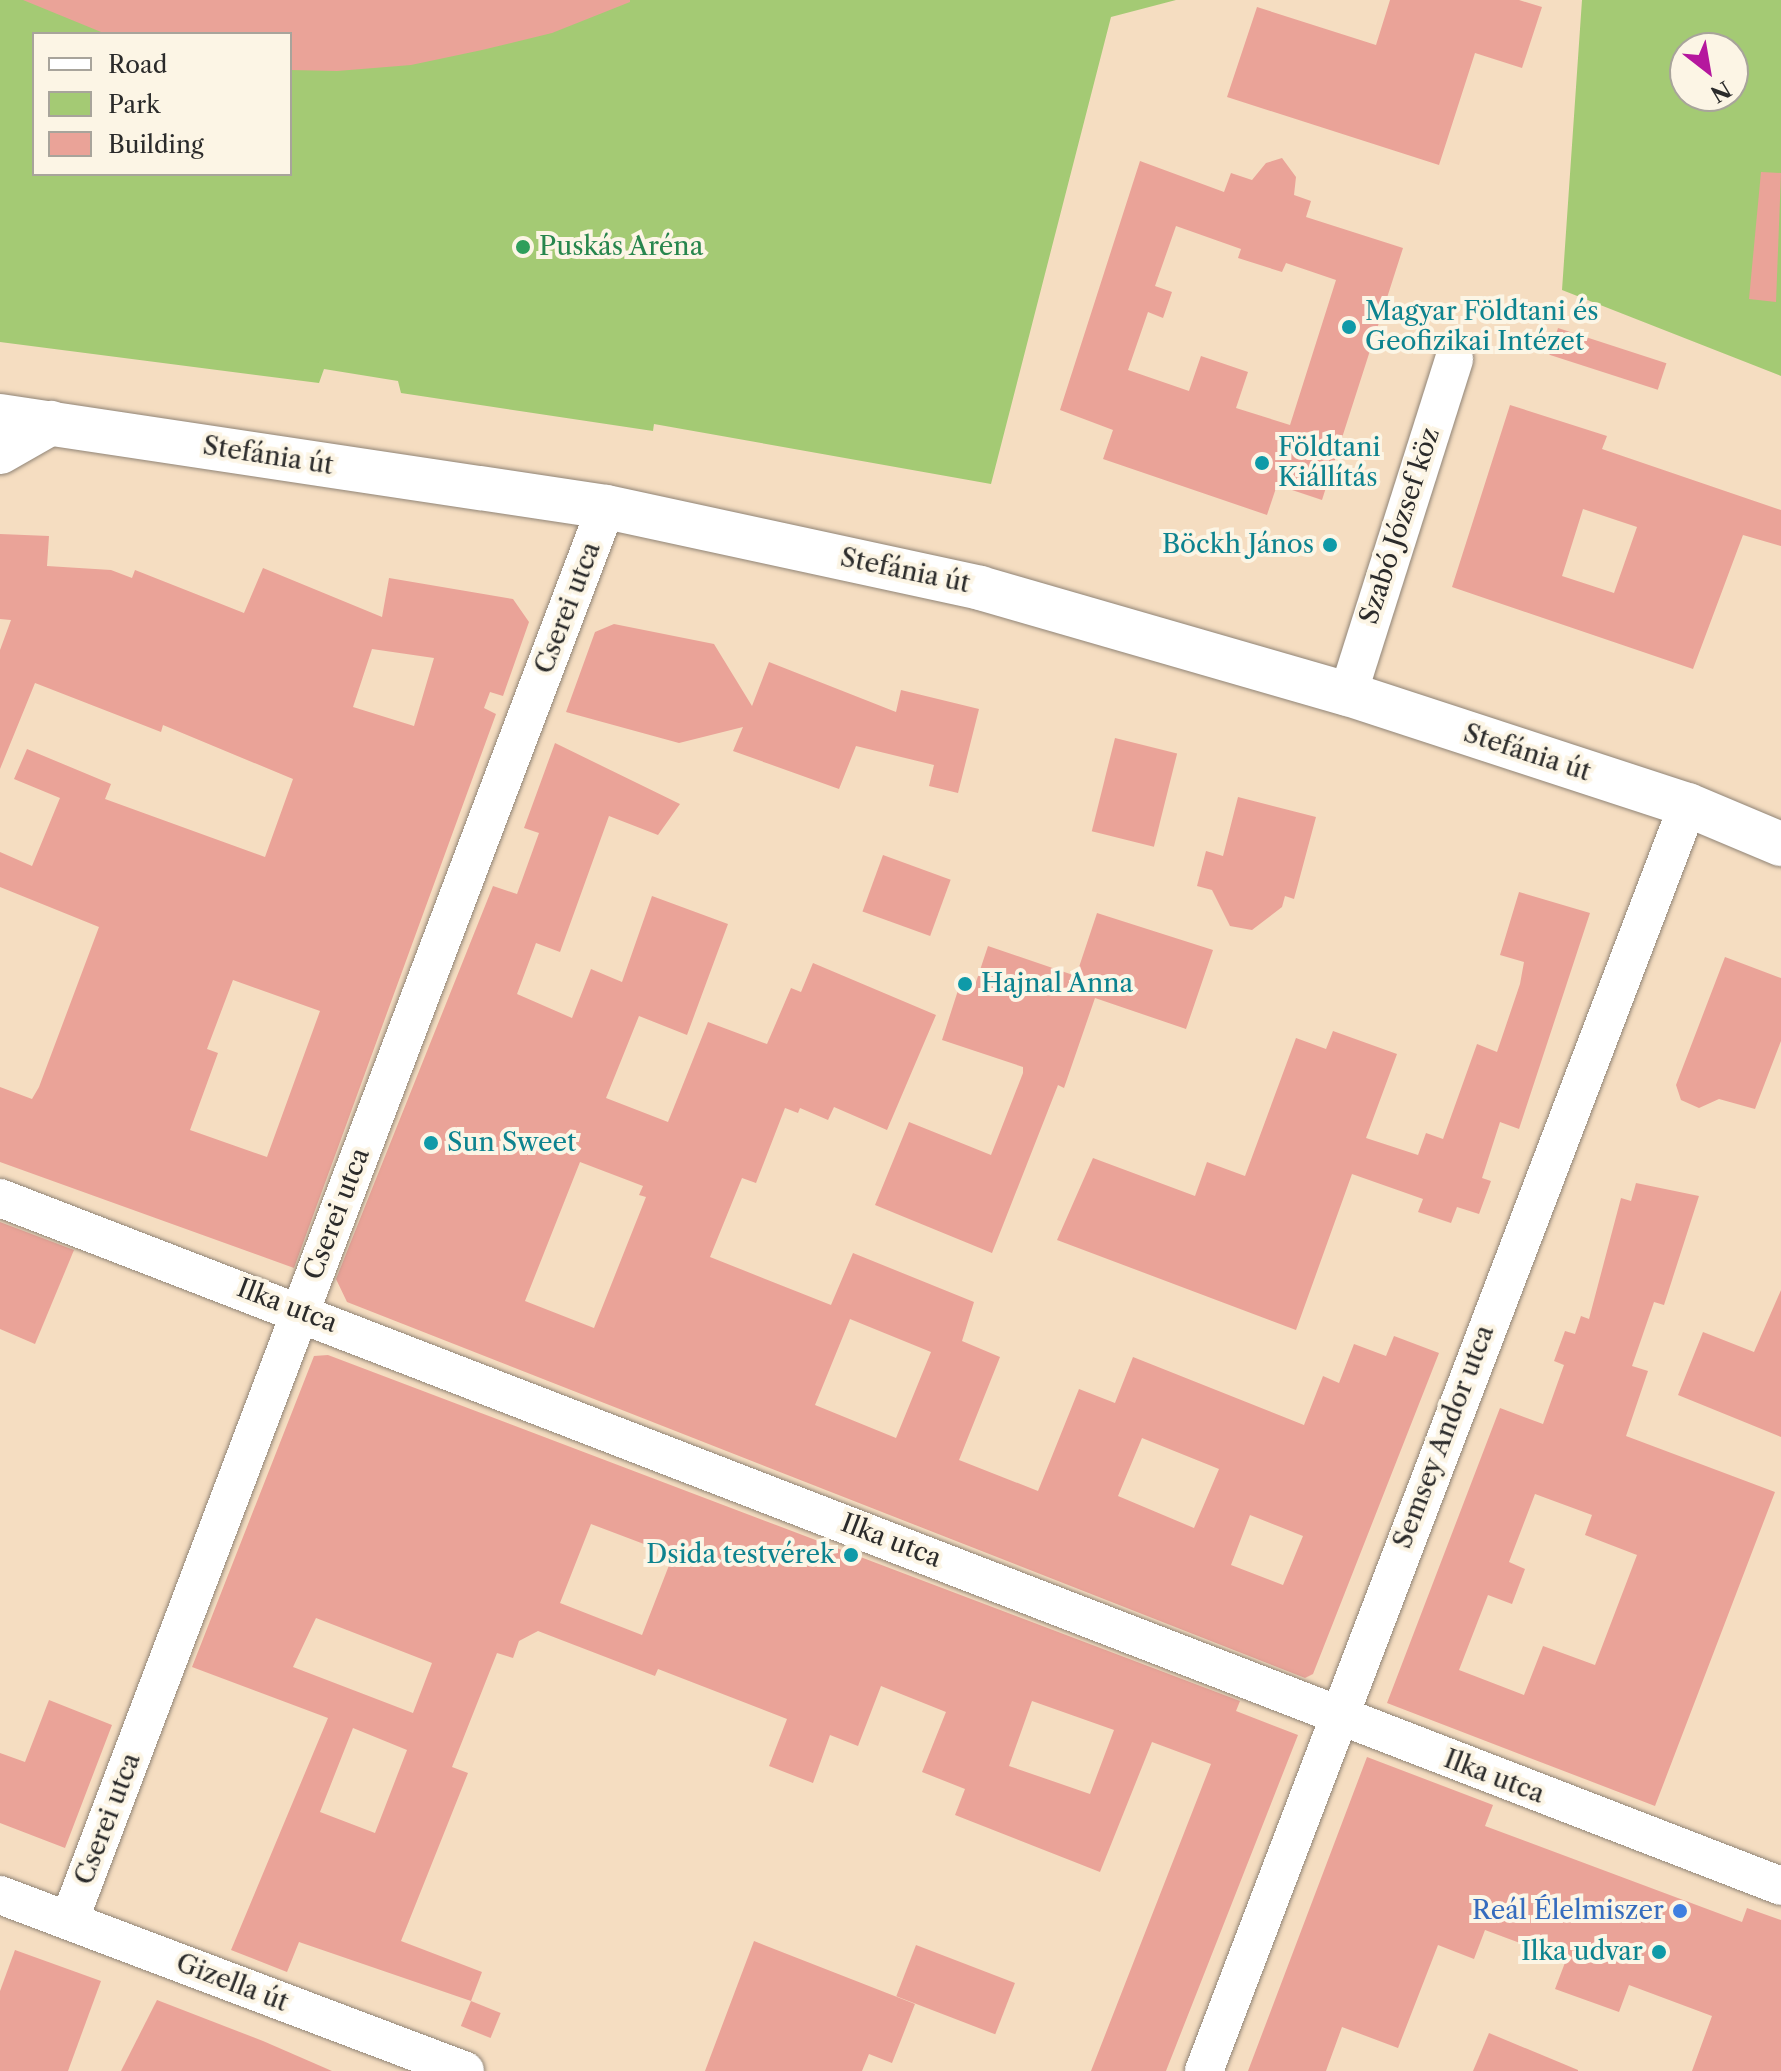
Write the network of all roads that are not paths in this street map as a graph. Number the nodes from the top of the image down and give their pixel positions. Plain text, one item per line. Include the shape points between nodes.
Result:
1 (1454, 359) dead end
2 (0, 416) edge
3 (51, 423) junction
4 (0, 452) edge
5 (606, 507) junction
6 (1348, 694) junction
7 (1688, 805) junction
8 (1781, 844) edge
9 (0, 1198) edge
10 (300, 1311) junction
11 (1342, 1718) junction
12 (1781, 1886) edge
13 (0, 1895) edge
14 (69, 1921) junction
15 (465, 2071) edge
16 (1204, 2071) edge

1 - 6 street, Szabó József köz
2 - 3 street, Stefánia út
3 - 4 street
3 - 5 street, Stefánia út
5 - 6 street, Stefánia út via 980,588
5 - 10 street, Cserei utca
6 - 7 street, Stefánia út
7 - 8 street, Stefánia út
7 - 11 street, Semsey Andor utca via 1407,1532
9 - 10 street, Ilka utca
10 - 11 street, Ilka utca
10 - 14 street, Cserei utca
11 - 12 street, Ilka utca
11 - 16 street, Semsey Andor utca
13 - 14 street, Gizella út
14 - 15 street, Gizella út

